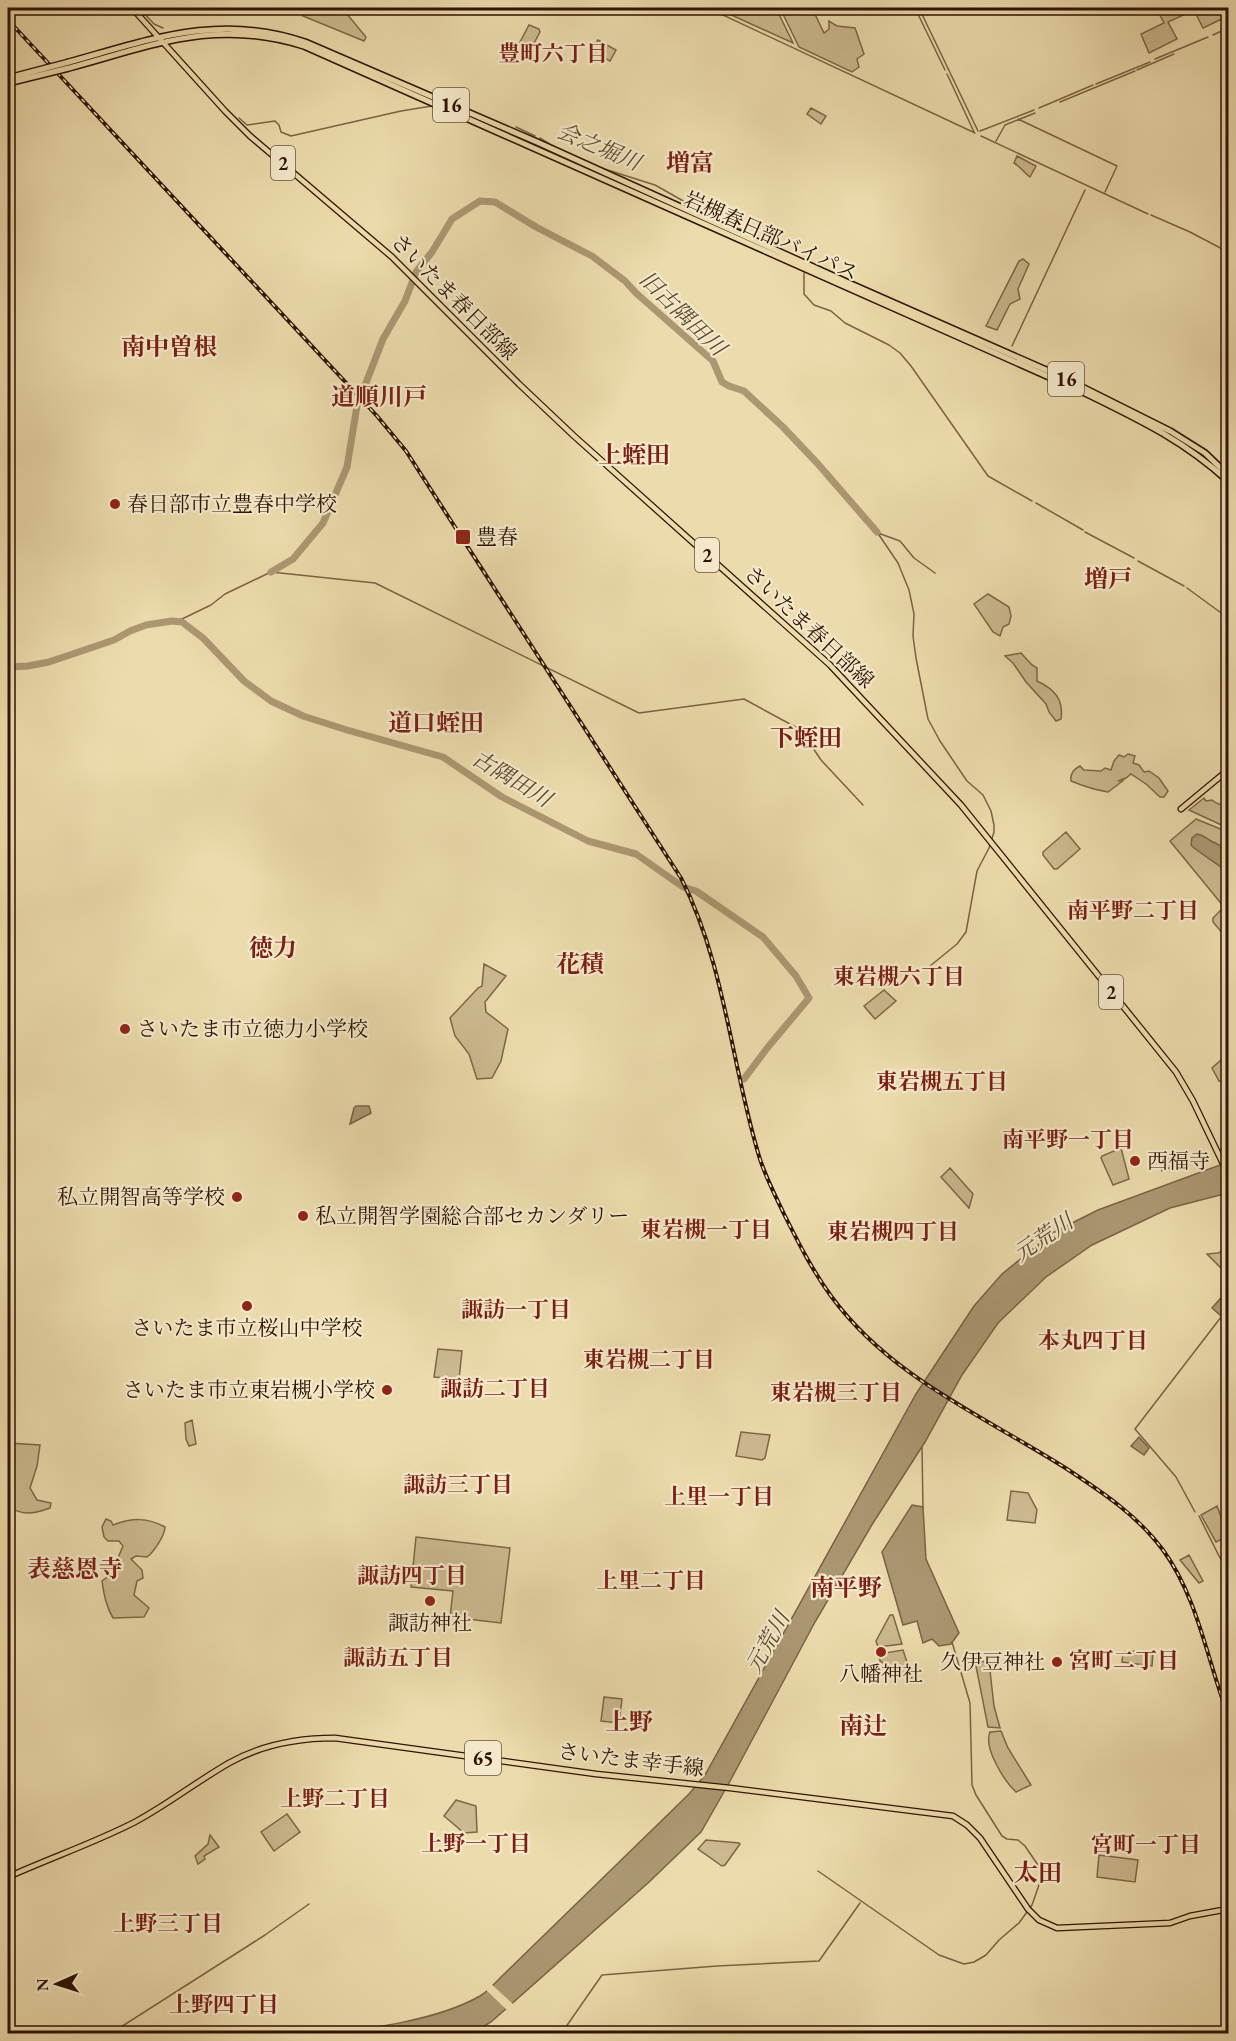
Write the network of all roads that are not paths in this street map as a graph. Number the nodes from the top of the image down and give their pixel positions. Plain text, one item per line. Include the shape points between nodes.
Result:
1 (132, 8) edge
2 (159, 38) junction
3 (164, 42) junction
4 (69, 65) junction
5 (8, 78) edge
6 (8, 83) edge
7 (1228, 475) edge
8 (1228, 482) edge
9 (1228, 770) edge
10 (1181, 809) dead end
11 (1228, 1174) edge
12 (8, 1876) edge
13 (1228, 1909) edge

1 - 2 main road, さいたま春日部線 / 2
2 - 3 main road, さいたま春日部線 / 2
2 - 4 highway, 岩槻春日部バイパス / 16
2 - 7 highway, 岩槻春日部バイパス / 16 via 231,28 277,33 312,44 1056,374 1170,431 1205,453
3 - 4 highway, 岩槻春日部バイパス / 16
3 - 8 highway, 岩槻春日部バイパス / 16 via 196,35 238,33 276,38 317,51 1138,418 1201,457
3 - 11 main road, さいたま春日部線 / 2 via 250,136 414,277 574,436 830,665 954,797 1176,1072
4 - 5 highway, 岩槻春日部バイパス / 16, bridge
4 - 6 highway, 岩槻春日部バイパス / 16, bridge
9 - 10 main road
12 - 13 main road, さいたま幸手線 / 65 via 123,1828 241,1757 297,1740 346,1738 596,1774 947,1815 957,1818 980,1838 1028,1909 1057,1928 1170,1923

